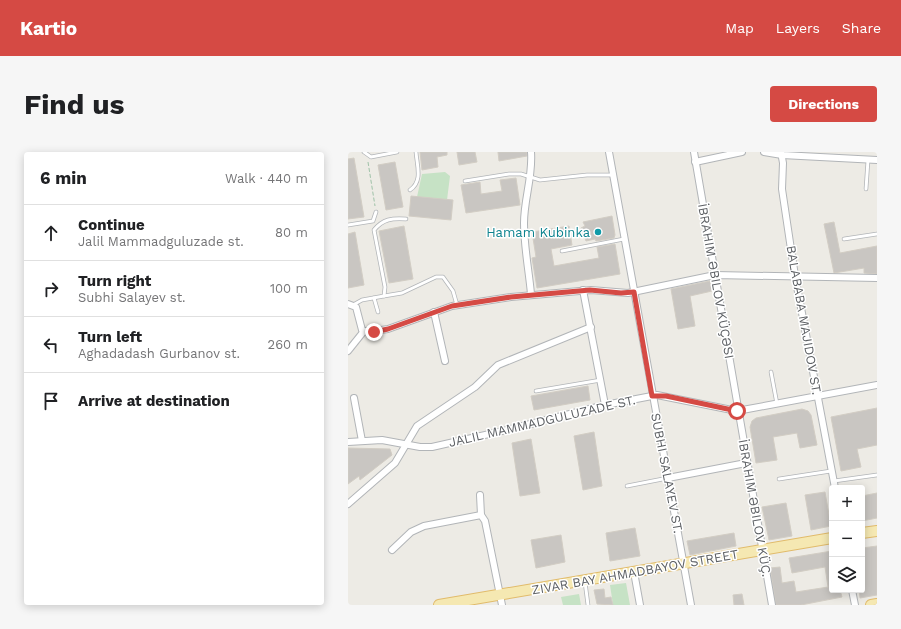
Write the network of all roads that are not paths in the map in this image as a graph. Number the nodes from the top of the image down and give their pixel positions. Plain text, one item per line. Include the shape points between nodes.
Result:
1 (364, 152) edge
2 (397, 152) edge
3 (416, 152) edge
4 (531, 152) edge
5 (609, 152) edge
6 (694, 152) edge
7 (742, 152) edge
8 (764, 152) edge
9 (781, 154) edge
10 (868, 160) junction
11 (877, 160) edge
12 (695, 162) junction
13 (612, 175) junction
14 (530, 177) junction
15 (465, 181) dead end
16 (866, 189) dead end
17 (410, 190) dead end
18 (376, 212) road end
19 (406, 218) dead end
20 (348, 225) edge
21 (877, 234) edge
22 (624, 239) junction
23 (844, 239) dead end
24 (562, 251) dead end
25 (715, 275) junction
26 (796, 276) junction
27 (877, 278) edge
28 (583, 290) junction
29 (634, 292) junction
30 (531, 294) junction
31 (384, 296) junction
32 (374, 298) junction
33 (350, 305) edge
34 (457, 305) junction
35 (378, 312) dead end
36 (434, 312) junction
37 (590, 327) junction
38 (364, 331) junction
39 (348, 351) edge
40 (445, 361) dead end
41 (771, 372) dead end
42 (600, 380) junction
43 (877, 385) edge
44 (536, 391) dead end
45 (652, 396) junction
46 (818, 396) junction
47 (354, 398) dead end
48 (777, 404) junction
49 (605, 405) junction
50 (737, 411) junction
51 (362, 441) junction
52 (348, 442) edge
53 (406, 444) junction
54 (746, 464) junction
55 (831, 471) junction
56 (877, 475) edge
57 (668, 478) junction
58 (779, 479) dead end
59 (834, 485) edge
60 (627, 486) dead end
61 (480, 495) dead end
62 (348, 504) edge
63 (481, 515) junction
64 (877, 531) edge
65 (865, 533) edge
66 (829, 539) edge
67 (392, 550) dead end
68 (763, 550) junction
69 (684, 564) junction
70 (634, 572) junction
71 (584, 580) junction
72 (853, 593) edge
73 (500, 595) junction
74 (877, 604) edge
75 (438, 605) edge
76 (502, 605) edge
77 (588, 605) edge
78 (640, 605) edge
79 (691, 605) edge
80 (772, 605) edge
81 (855, 605) edge
82 (871, 605) edge

1 - 2 lane via 371,157
3 - 17 lane via 419,179 417,186
4 - 14 street
5 - 13 street, SUBHI SALAYEV ST.
6 - 12 street, İBRAHIM ƏBILOV KÜÇƏSI
7 - 12 street
8 - 9 street
9 - 10 street
9 - 26 street, BALABABA MAJIDOV ST. via 782,189
10 - 11 street
10 - 16 lane
12 - 25 street, İBRAHIM ƏBILOV KÜÇƏSI
13 - 14 lane via 551,180
13 - 22 street, SUBHI SALAYEV ST.
14 - 15 lane via 509,174
14 - 30 street via 524,223
18 - 20 lane via 373,222
19 - 31 lane via 387,219 380,222 374,230 385,287
21 - 23 lane
22 - 24 lane
22 - 29 street, SUBHI SALAYEV ST.
25 - 26 street
25 - 29 street
25 - 50 street, İBRAHIM ƏBILOV KÜÇƏSI
26 - 27 street
26 - 46 street, BALABABA MAJIDOV ST.
28 - 29 street
28 - 30 street
28 - 37 street
29 - 45 street, SUBHI SALAYEV ST.
30 - 34 street
31 - 32 lane
31 - 34 lane via 402,294 436,277 443,277 453,291
32 - 33 lane
32 - 35 lane
33 - 38 street via 358,312 360,327
34 - 36 street
36 - 38 street via 388,329
36 - 40 street
37 - 42 street
37 - 53 street via 503,362 475,387 417,426
38 - 39 street
41 - 48 lane
42 - 44 lane
42 - 49 street
43 - 46 street, JALIL MAMMADGULUZADE ST.
45 - 49 street, JALIL MAMMADGULUZADE ST.
45 - 50 street, JALIL MAMMADGULUZADE ST. via 666,396
45 - 57 street, SUBHI SALAYEV ST.
46 - 48 street, JALIL MAMMADGULUZADE ST.
46 - 55 street, BALABABA MAJIDOV ST.
47 - 51 street
48 - 50 street, JALIL MAMMADGULUZADE ST.
49 - 53 street, JALIL MAMMADGULUZADE ST. via 432,447
50 - 54 street, İBRAHIM ƏBILOV KÜÇ.
51 - 52 street, JALIL MAMMADGULUZADE ST.
51 - 53 street, JALIL MAMMADGULUZADE ST. via 382,440
53 - 62 street via 395,462
54 - 57 street
54 - 68 street, İBRAHIM ƏBILOV KÜÇ.
55 - 58 lane
55 - 59 street, BALABABA MAJIDOV ST.
56 - 59 lane
57 - 60 lane
57 - 69 street, SUBHI SALAYEV ST.
61 - 63 street
63 - 67 street via 424,526 411,532
63 - 73 street via 485,521
64 - 65 main road
66 - 68 main road, ZIVAR BAY AHMADBAYOV STREET
68 - 69 main road, ZIVAR BAY AHMADBAYOV STREET
68 - 80 street, İBRAHIM ƏBILOV KÜÇ.
69 - 70 main road, ZIVAR BAY AHMADBAYOV STREET
69 - 79 street, SUBHI SALAYEV ST.
70 - 71 main road, ZIVAR BAY AHMADBAYOV STREET
70 - 78 street
71 - 73 main road, ZIVAR BAY AHMADBAYOV STREET
71 - 77 lane
72 - 81 street
73 - 75 main road, ZIVAR BAY AHMADBAYOV STREET
73 - 76 street
74 - 82 main road

